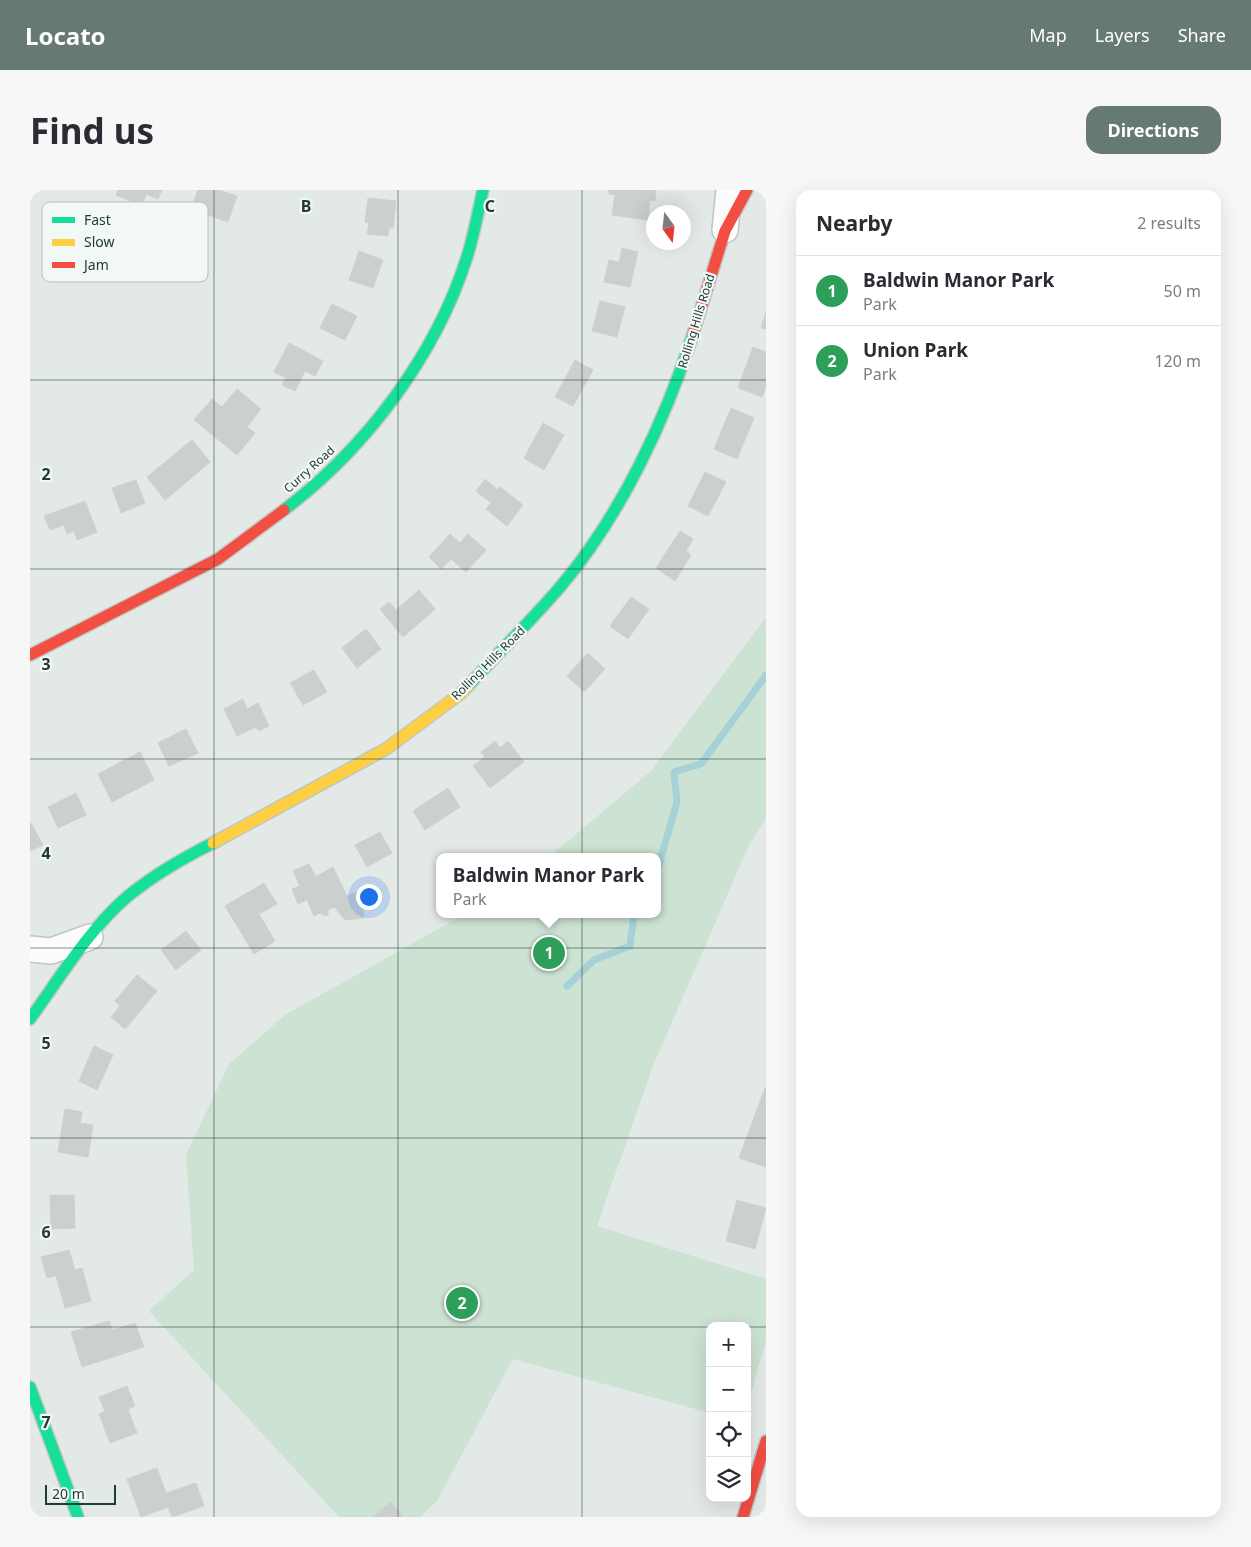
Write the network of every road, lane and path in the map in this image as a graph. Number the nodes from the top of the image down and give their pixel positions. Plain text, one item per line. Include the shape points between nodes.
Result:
1 (483, 190) edge
2 (729, 190) edge
3 (748, 190) edge
4 (725, 231) junction
5 (30, 656) edge
6 (90, 937) junction
7 (30, 949) edge
8 (30, 1020) edge
9 (30, 1387) edge
10 (766, 1441) edge
11 (78, 1517) edge
12 (743, 1517) edge

1 - 5 street, Curry Road via 467,257 440,327 404,386 346,454 290,505 218,559
2 - 4 street, Rolling Hills Road
3 - 4 street, Rolling Hills Road
4 - 6 street, Rolling Hills Road via 680,374 659,426 612,514 562,585 460,694 386,749 169,866 126,897
6 - 7 street via 51,951
6 - 8 street, Rolling Hills Road
9 - 11 street
10 - 12 street

